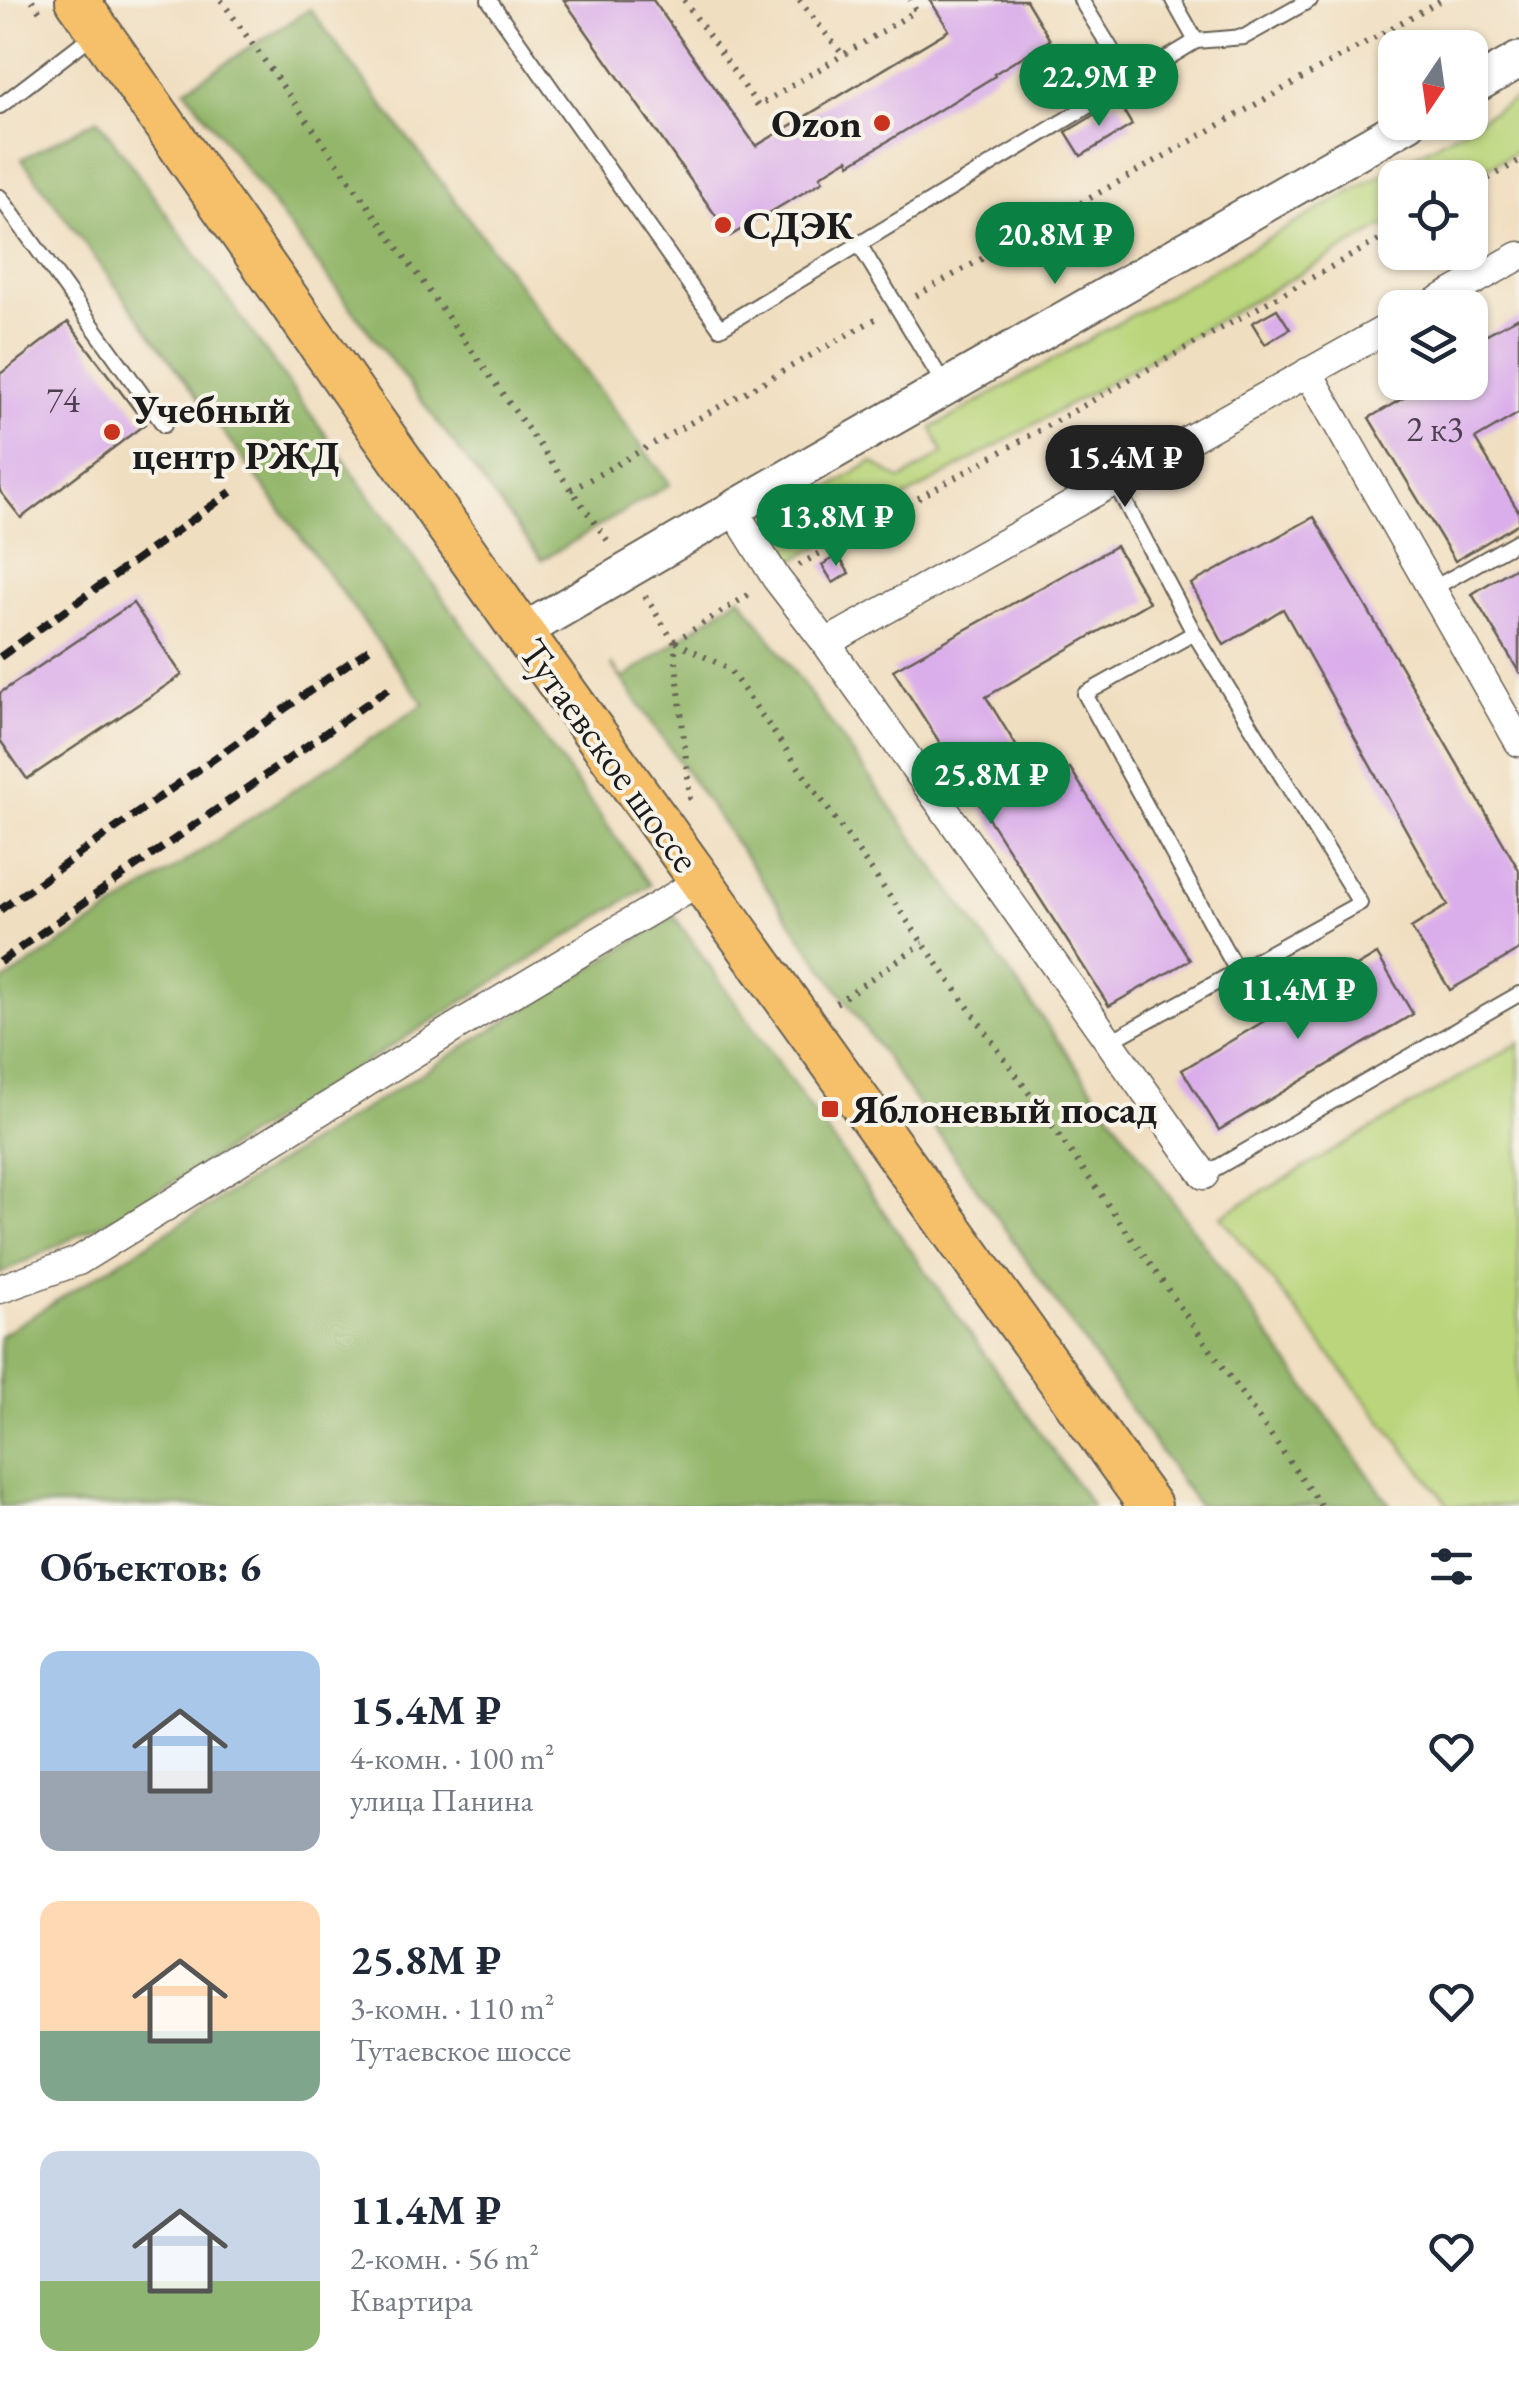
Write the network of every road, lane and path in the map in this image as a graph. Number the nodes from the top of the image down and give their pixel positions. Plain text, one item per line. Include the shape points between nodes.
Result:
1 (221, 0) edge
2 (490, 0) edge
3 (684, 0) edge
4 (799, 0) edge
5 (910, 0) edge
6 (1081, 0) edge
7 (1173, 0) edge
8 (1310, 0) edge
9 (1442, 0) edge
10 (88, 16) edge
11 (1196, 41) junction
12 (843, 56) junction
13 (1519, 60) edge
14 (1488, 78) edge
15 (1130, 80) junction
16 (0, 106) edge
17 (1378, 140) edge
18 (1519, 161) edge
19 (1488, 179) edge
20 (0, 197) edge
21 (1378, 241) edge
22 (859, 244) junction
23 (1519, 256) edge
24 (1458, 290) edge
25 (897, 307) junction
26 (1378, 333) edge
27 (1308, 372) junction
28 (946, 387) junction
29 (164, 424) dead end
30 (1115, 483) junction
31 (732, 508) junction
32 (1519, 540) edge
33 (776, 578) junction
34 (1432, 589) junction
35 (522, 632) junction
36 (1194, 633) junction
37 (674, 642) junction
38 (826, 644) junction
39 (1519, 742) edge
40 (700, 812) dead end
41 (700, 882) junction
42 (923, 943) junction
43 (1238, 971) junction
44 (1519, 994) edge
45 (802, 1023) junction
46 (1109, 1042) junction
47 (1204, 1175) joint
48 (0, 1289) edge
49 (1150, 1506) edge
50 (1321, 1506) edge

1 - 25 path via 571,491
2 - 22 lane via 720,328
3 - 12 path via 758,106
4 - 12 path
5 - 12 path via 916,11
6 - 15 lane
7 - 11 lane
8 - 11 lane via 1244,37
9 - 25 path
10 - 16 lane
10 - 35 main road, Тутаевское шоссе
11 - 15 lane
13 - 14 street
15 - 22 lane
17 - 28 street
18 - 19 path
20 - 29 lane
21 - 33 path
22 - 25 lane
23 - 24 street
25 - 28 lane
26 - 27 street
27 - 30 street
27 - 34 street
28 - 31 street
30 - 36 lane
30 - 38 street
31 - 33 street
31 - 35 street
32 - 34 lane
33 - 37 path
33 - 38 street
34 - 39 street
35 - 41 main road, Тутаевское шоссе
36 - 43 lane via 1085,694
36 - 43 lane via 1360,903
37 - 40 path via 690,798
37 - 42 path via 729,669
38 - 46 street
41 - 45 main road, Тутаевское шоссе
41 - 48 street via 78,1261
42 - 45 path
42 - 50 path
43 - 46 lane
44 - 47 lane
45 - 49 main road, Тутаевское шоссе
46 - 47 street

